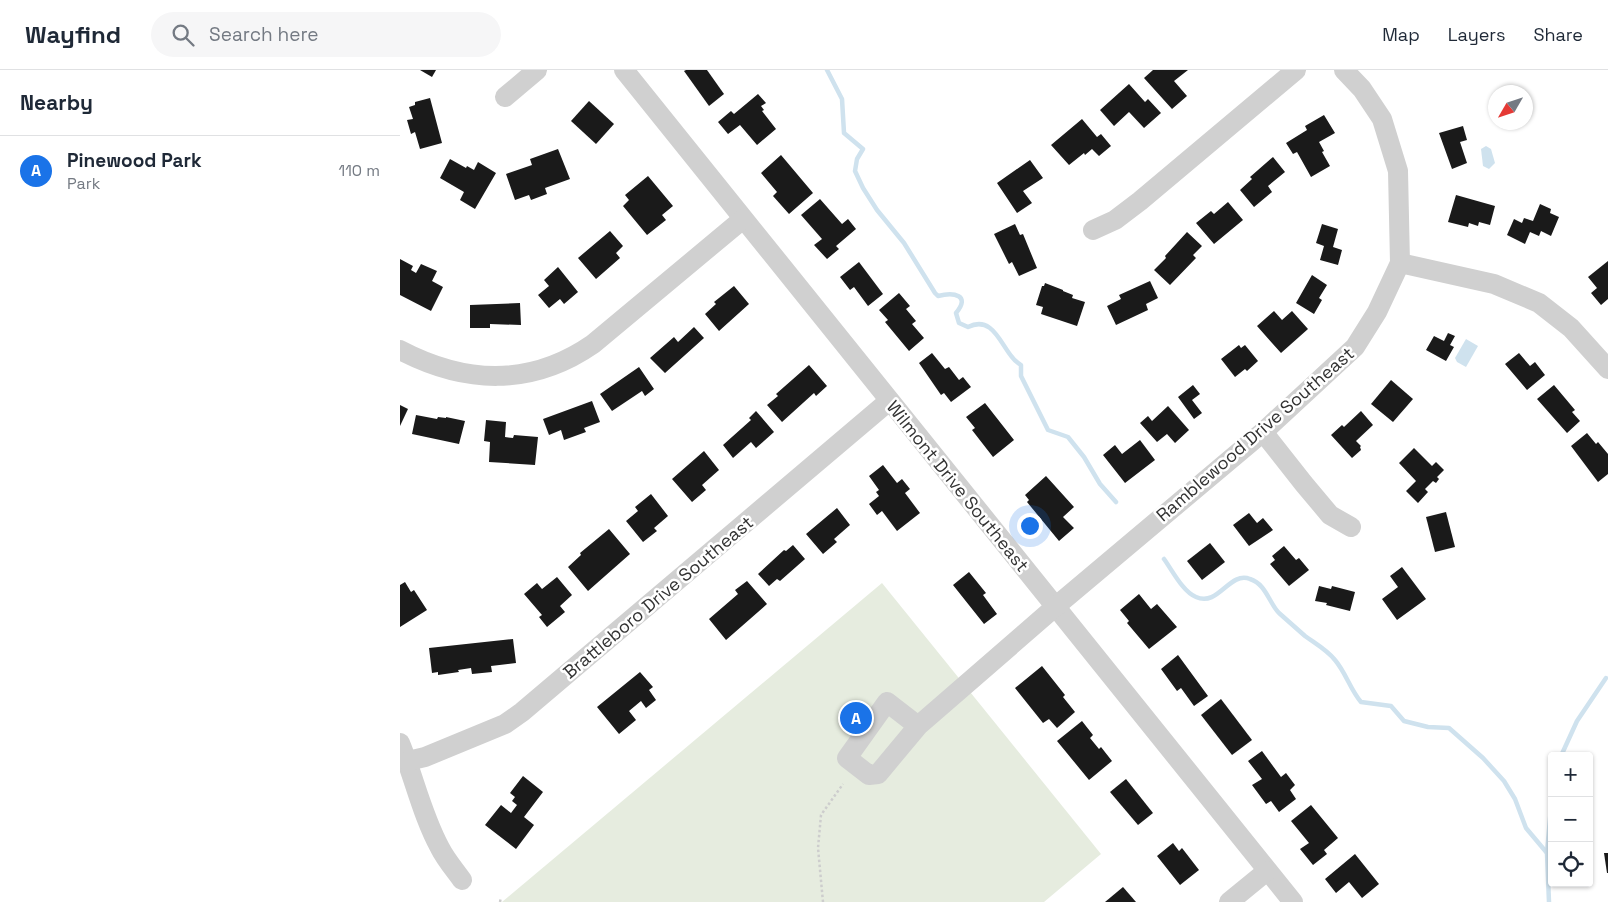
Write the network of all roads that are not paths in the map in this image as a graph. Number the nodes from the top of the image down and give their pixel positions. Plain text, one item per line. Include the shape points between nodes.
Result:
1 (538, 70) edge
2 (624, 70) edge
3 (1296, 70) edge
4 (1344, 70) edge
5 (504, 97) dead end
6 (743, 219) junction
7 (1093, 230) dead end
8 (1400, 263) junction
9 (400, 350) edge
10 (1605, 360) edge
11 (889, 401) junction
12 (1263, 432) junction
13 (1351, 528) dead end
14 (1055, 607) junction
15 (918, 726) dead end
16 (400, 742) edge
17 (408, 762) junction
18 (1267, 871) junction
19 (462, 880) dead end
20 (1229, 902) edge
21 (1293, 902) edge

1 - 5 street
2 - 6 street, Wilmont Drive Southeast
3 - 7 street via 1143,199 1115,220
4 - 8 street, Ramblewood Drive Southeast via 1382,118 1389,138 1398,171
6 - 9 street via 593,344 548,367 514,376 456,372
6 - 11 street, Wilmont Drive Southeast
8 - 10 street via 1494,284 1539,303
8 - 12 street, Ramblewood Drive Southeast via 1377,312 1355,347
11 - 14 street, Wilmont Drive Southeast
11 - 17 street, Brattleboro Drive Southeast via 522,712 505,724
12 - 13 street via 1330,515
12 - 14 street, Ramblewood Drive Southeast
14 - 15 street, Ramblewood Drive Southeast
14 - 18 street, Wilmont Drive Southeast
16 - 17 street
17 - 19 street via 440,849
18 - 20 street
18 - 21 street, Wilmont Drive Southeast

